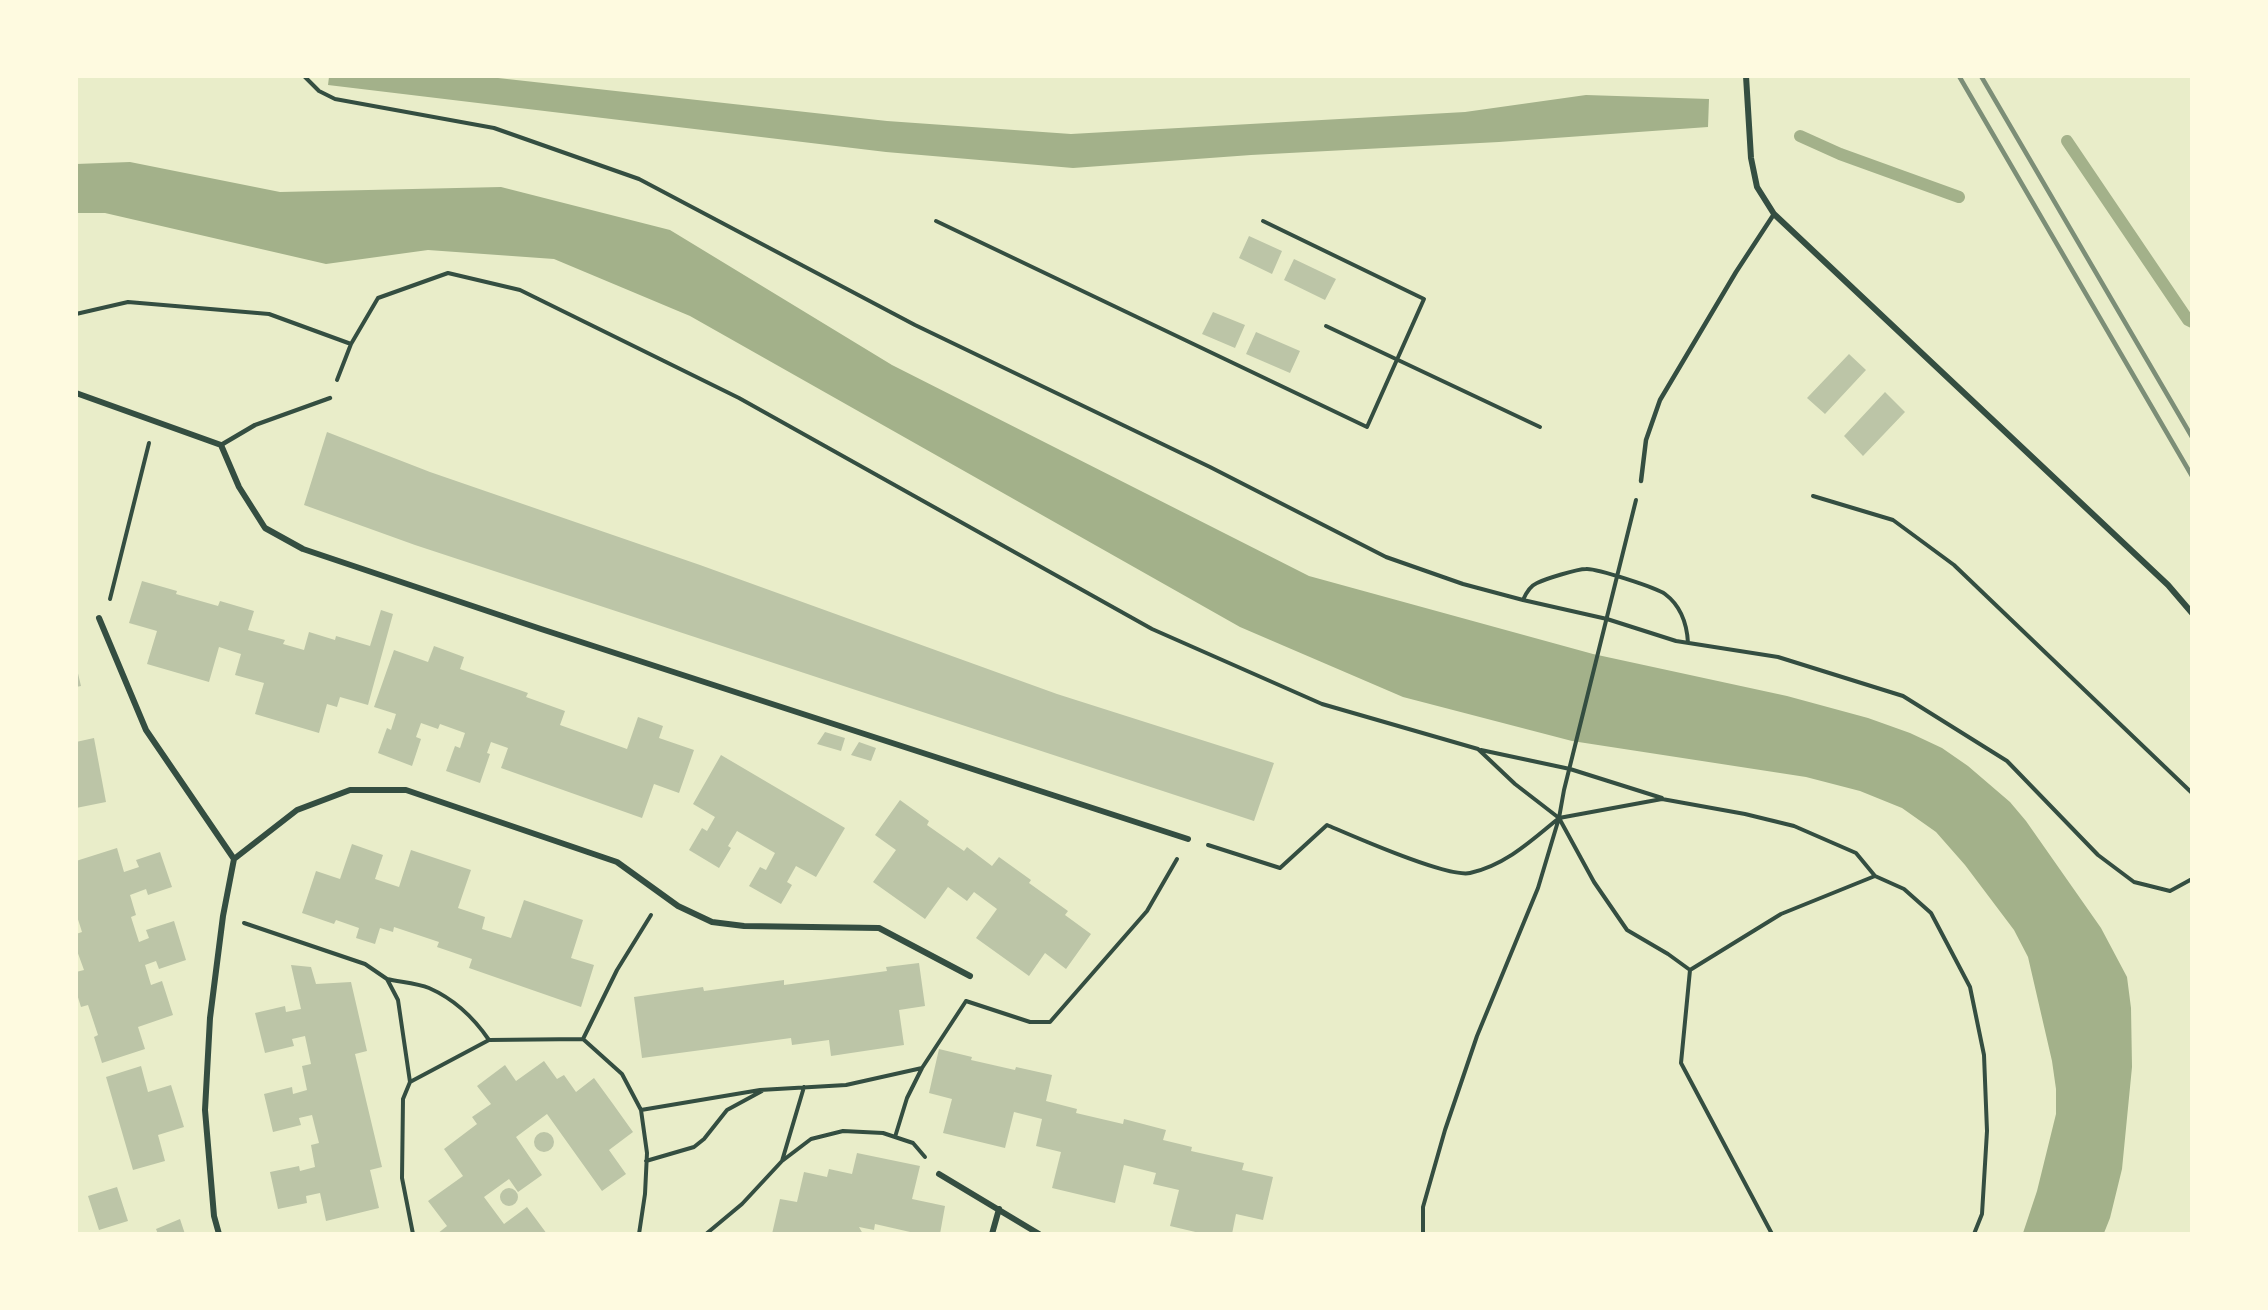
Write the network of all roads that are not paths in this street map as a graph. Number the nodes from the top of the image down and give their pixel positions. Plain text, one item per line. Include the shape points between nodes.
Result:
1 (1746, 76) edge
2 (1774, 214) junction
3 (76, 393) edge
4 (330, 398) road end
5 (221, 446) junction
6 (1641, 481) road end
7 (2192, 613) edge
8 (99, 618) road end
9 (1188, 839) road end
10 (234, 859) junction
11 (970, 976) road end
12 (939, 1174) road end
13 (999, 1209) junction
14 (219, 1233) edge
15 (993, 1233) edge
16 (1039, 1233) edge

1 - 2 street via 1751,158 1757,187
2 - 6 lane via 1660,400 1646,440
2 - 7 street via 2168,585
3 - 5 street
4 - 5 lane via 255,425
5 - 9 street via 239,487 265,528 303,549
8 - 10 street via 146,730
10 - 11 street via 297,810 350,790 405,790 617,862 678,906 712,922 879,928
10 - 14 street via 210,1018 205,1110 214,1216
12 - 13 street
13 - 15 street
13 - 16 street

